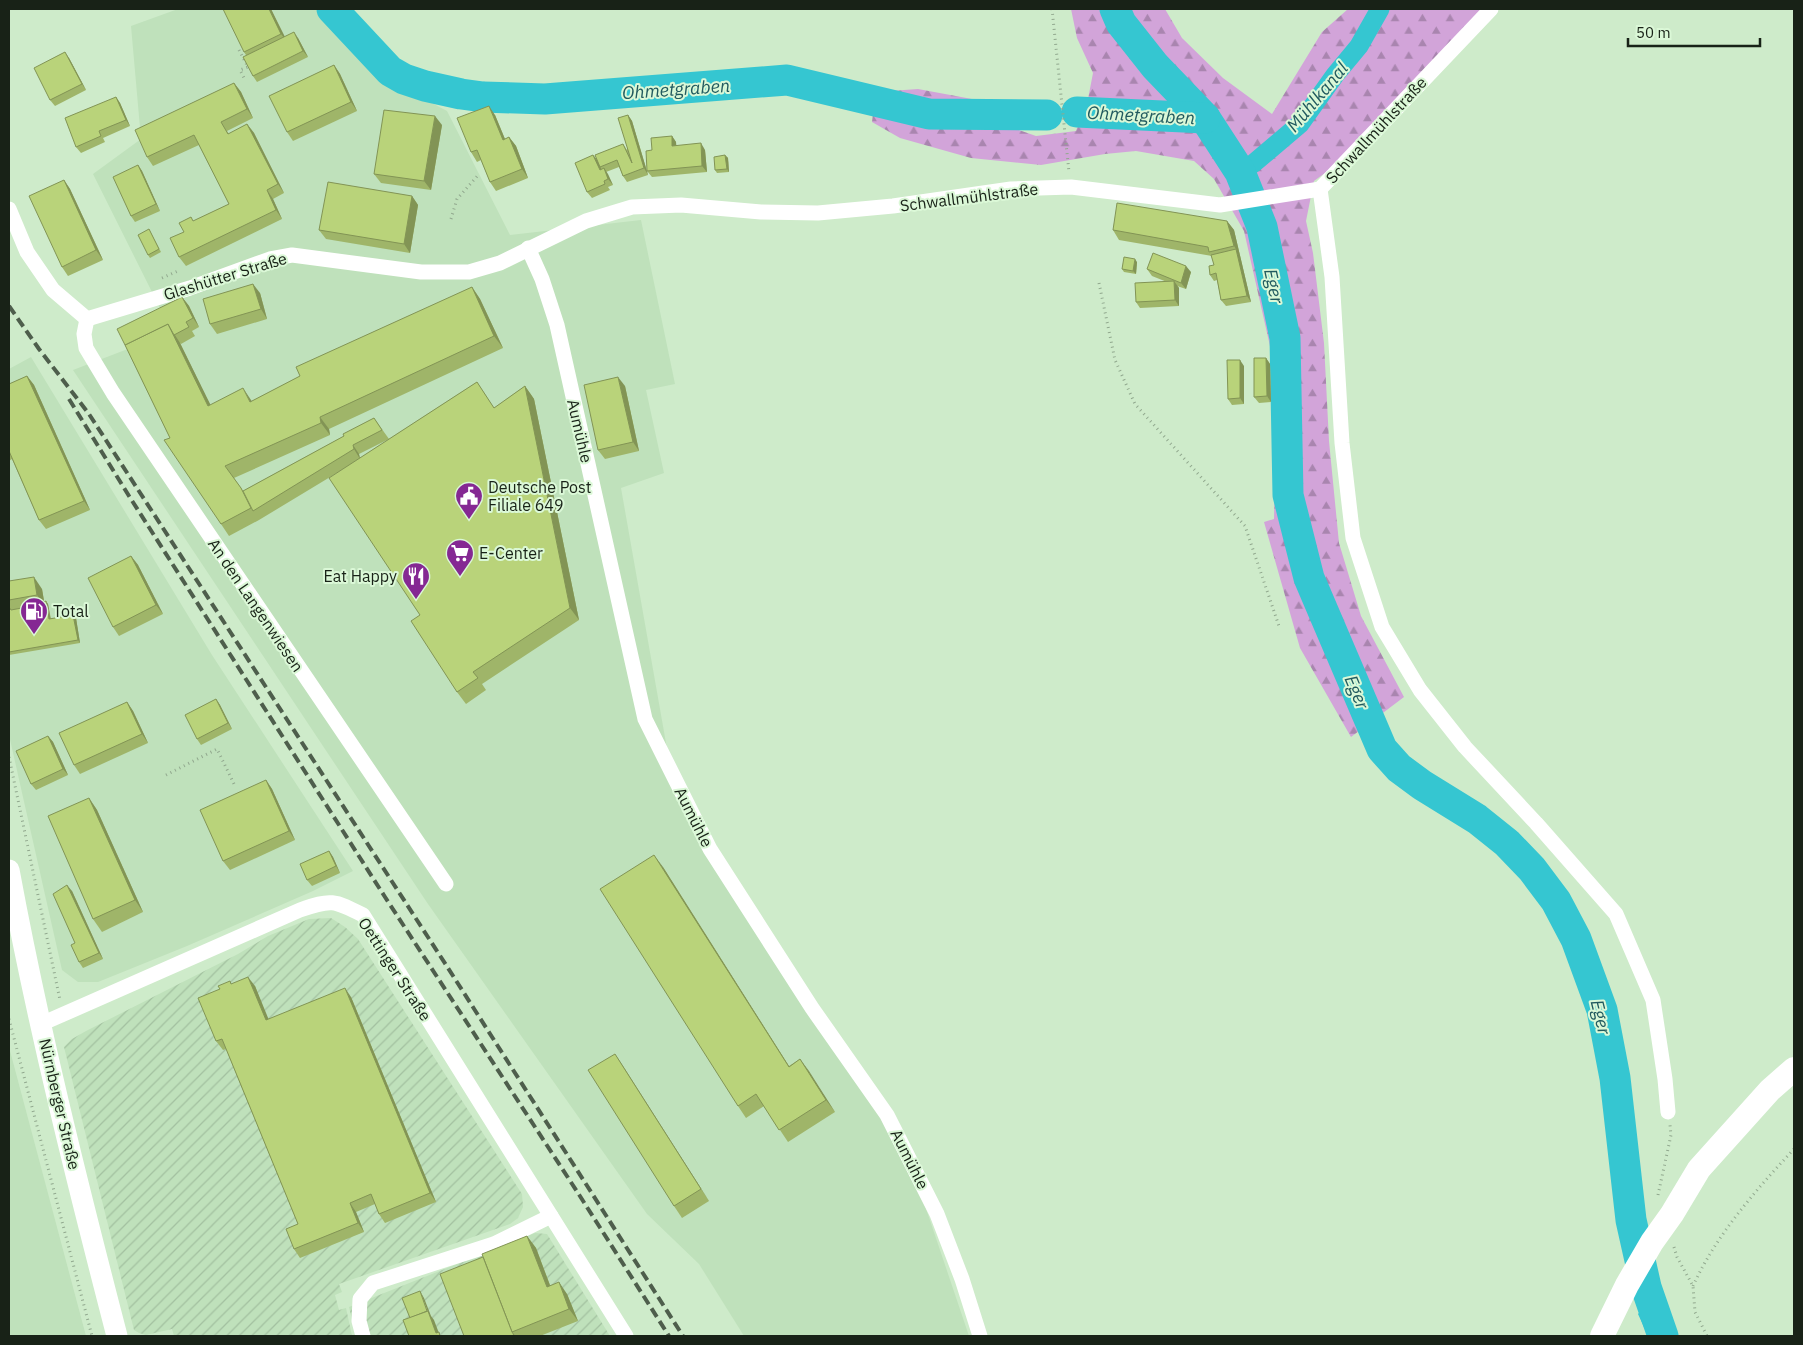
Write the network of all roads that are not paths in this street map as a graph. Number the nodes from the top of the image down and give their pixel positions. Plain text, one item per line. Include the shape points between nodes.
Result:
1 (1491, 9) edge
2 (1320, 189) junction
3 (9, 209) edge
4 (528, 248) junction
5 (500, 263) joint
6 (87, 319) junction
7 (9, 870) edge
8 (446, 884) dead end
9 (41, 1024) junction
10 (1794, 1069) edge
11 (1668, 1112) dead end
12 (551, 1216) junction
13 (1605, 1329) edge
14 (117, 1336) edge
15 (363, 1336) edge
16 (626, 1336) edge
17 (980, 1336) edge

1 - 2 street, Schwallmühlstraße
2 - 4 street, Schwallmühlstraße via 1220,205 1071,187 1011,189 818,213 681,205 632,207 586,221
2 - 11 street via 1332,278 1342,443 1353,538 1382,627 1420,690 1465,747 1616,914 1653,1000
3 - 6 street via 27,252 53,290
4 - 5 street, Schwallmühlstraße
4 - 17 street, Aumühle via 542,278 557,326 644,719 710,849 812,1008 887,1116 937,1214
5 - 6 street, Glashütter Straße via 469,272 421,272 292,254
6 - 8 street, An den Langenwiesen via 86,348 112,394
7 - 9 main road, Nürnberger Straße
9 - 12 street, Oettinger Straße via 300,910 324,902 342,904 363,915
9 - 14 main road, Nürnberger Straße
10 - 13 main road via 1770,1090 1699,1169 1635,1270
12 - 15 street via 494,1244 373,1283 360,1299 359,1322
12 - 16 street, Oettinger Straße

